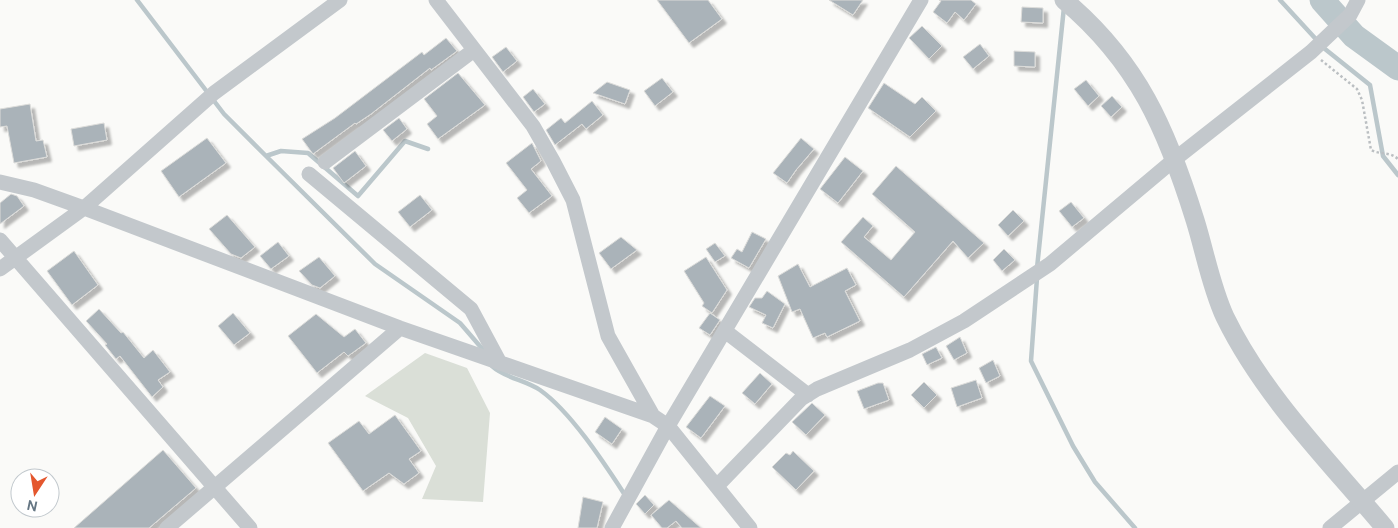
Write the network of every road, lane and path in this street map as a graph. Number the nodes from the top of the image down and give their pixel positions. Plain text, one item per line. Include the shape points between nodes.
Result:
1 (340, 0) edge
2 (436, 0) edge
3 (921, 0) edge
4 (1064, 0) edge
5 (1358, 0) edge
6 (1321, 43) junction
7 (474, 50) junction
8 (1175, 159) junction
9 (1398, 159) edge
10 (324, 162) dead end
11 (309, 174) dead end
12 (0, 182) edge
13 (84, 208) junction
14 (0, 240) edge
15 (16, 258) junction
16 (0, 269) edge
17 (400, 328) junction
18 (725, 331) junction
19 (492, 361) junction
20 (808, 395) junction
21 (653, 416) junction
22 (668, 426) junction
23 (1398, 472) edge
24 (717, 486) junction
25 (214, 487) junction
26 (1363, 501) junction
27 (167, 528) edge
28 (250, 528) edge
29 (612, 528) edge
30 (750, 528) edge
31 (1330, 528) edge
32 (1385, 528) edge

1 - 13 street via 210,96
2 - 7 street
3 - 18 street
4 - 8 street via 1092,24 1145,92
5 - 6 street via 1350,15
6 - 8 street
6 - 9 path via 1357,89 1371,150 1387,152
7 - 10 street
7 - 21 street via 533,126 573,200 608,336
8 - 20 street via 1050,264 964,321 910,350
8 - 26 street via 1225,316 1244,353 1272,395
11 - 19 street via 471,309
12 - 13 street
13 - 15 street
13 - 17 street
14 - 15 street
15 - 16 street
15 - 25 street
17 - 19 street
17 - 25 street
18 - 20 street
18 - 22 street
19 - 21 street
20 - 24 street
21 - 22 street
22 - 24 street
22 - 29 street
23 - 26 street
24 - 30 street
25 - 27 street
25 - 28 street
26 - 31 street
26 - 32 street

